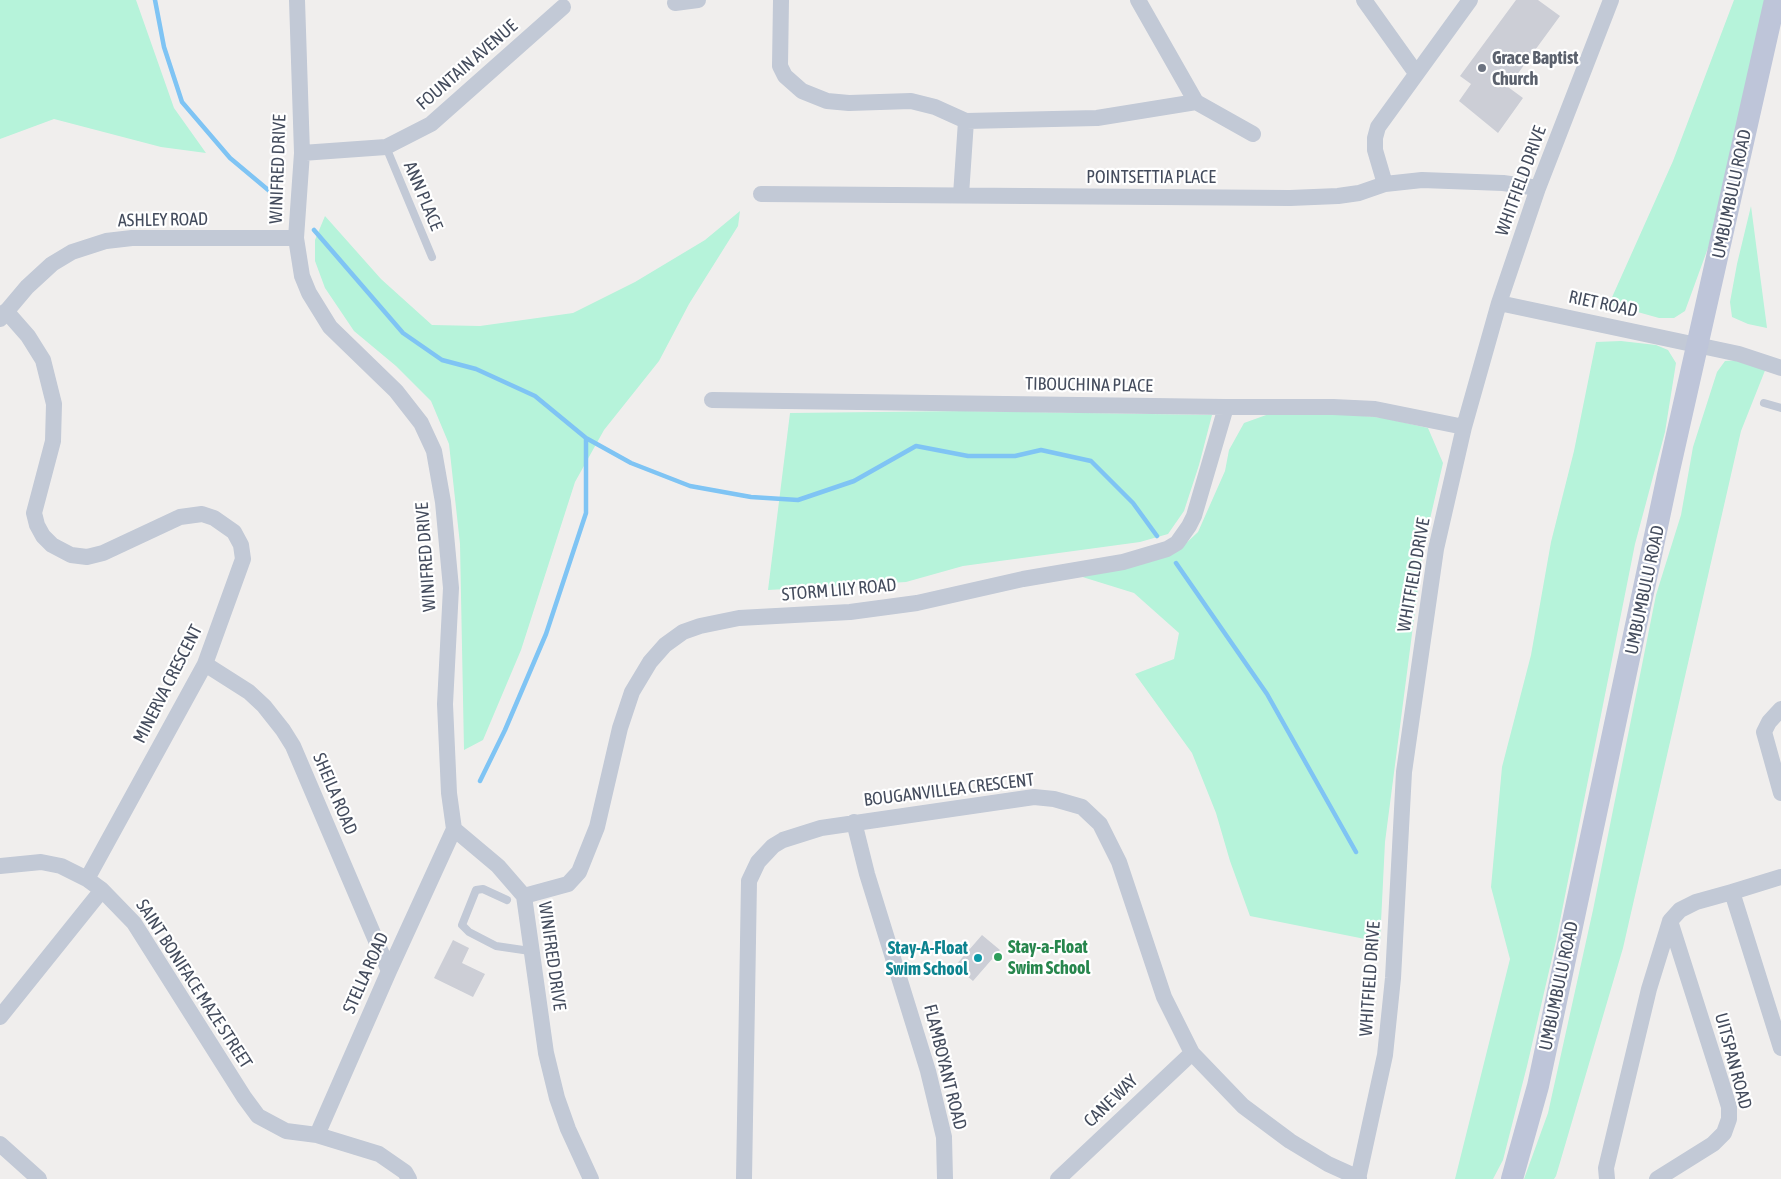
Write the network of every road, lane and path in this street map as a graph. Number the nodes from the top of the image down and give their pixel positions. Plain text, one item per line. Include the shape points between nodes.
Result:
1 (297, 0) edge
2 (698, 0) edge
3 (781, 0) edge
4 (1138, 0) edge
5 (1364, 0) edge
6 (1470, 0) edge
7 (1612, 0) edge
8 (1775, 0) edge
9 (675, 3) dead end
10 (563, 7) dead end
11 (1416, 73) junction
12 (1196, 102) junction
13 (966, 122) junction
14 (1253, 134) dead end
15 (386, 147) junction
16 (302, 153) junction
17 (1385, 184) junction
18 (1538, 188) junction
19 (762, 194) dead end
20 (961, 195) junction
21 (296, 238) junction
22 (432, 257) dead end
23 (1499, 303) junction
24 (3, 315) edge
25 (1699, 345) junction
26 (1781, 368) edge
27 (712, 400) dead end
28 (1764, 403) dead end
29 (1226, 407) junction
30 (1781, 408) edge
31 (1464, 428) junction
32 (205, 664) junction
33 (1781, 709) edge
34 (1781, 793) edge
35 (854, 822) junction
36 (454, 829) junction
37 (0, 866) edge
38 (1781, 876) edge
39 (87, 879) junction
40 (102, 890) junction
41 (1732, 892) junction
42 (524, 896) junction
43 (507, 900) dead end
44 (1670, 921) junction
45 (530, 951) junction
46 (389, 971) junction
47 (0, 1017) edge
48 (1781, 1048) edge
49 (1192, 1053) junction
50 (317, 1136) junction
51 (0, 1144) edge
52 (1359, 1178) edge
53 (39, 1179) edge
54 (409, 1179) edge
55 (592, 1179) edge
56 (744, 1179) edge
57 (946, 1179) edge
58 (1058, 1179) edge
59 (1512, 1179) edge
60 (1607, 1179) edge
61 (1657, 1179) edge

1 - 16 street, WINIFRED DRIVE
2 - 9 street
3 - 13 street via 780,66 785,76 802,91 826,101 911,101 935,107
4 - 12 street
5 - 11 street
6 - 11 street
7 - 18 street, WHITFIELD DRIVE
8 - 25 main road, UMBUMBULU ROAD
10 - 15 street, FOUNTAIN AVENUE via 439,119
11 - 17 street via 1378,127 1375,150
12 - 13 street via 1097,118
12 - 14 street
13 - 20 street
15 - 16 street, FOUNTAIN AVENUE
15 - 22 lane, ANN PLACE
16 - 21 street, WINIFRED DRIVE
17 - 18 street, POINTSETTIA PLACE via 1456,180
17 - 20 street, POINTSETTIA PLACE via 1338,196
18 - 23 street, WHITFIELD DRIVE
19 - 20 street, POINTSETTIA PLACE
21 - 24 street, ASHLEY ROAD via 132,238 106,241 72,252 52,264
21 - 36 street, WINIFRED DRIVE via 302,276 318,309 342,339 408,405 425,429 434,452 452,588 445,704
23 - 25 street, RIET ROAD
23 - 31 street, WHITFIELD DRIVE
24 - 32 street, MINERVA CRESCENT via 28,336 43,360 50,381 54,404 53,441 34,513 43,536 52,545 71,555 88,557 180,517 202,514 234,532 241,545 243,559
25 - 26 street, RIET ROAD
25 - 59 main road, UMBUMBULU ROAD via 1538,1086
27 - 29 street, TIBOUCHINA PLACE
28 - 30 lane
29 - 31 street, TIBOUCHINA PLACE via 1375,409
29 - 42 street, STORM LILY ROAD via 1194,516 1176,543 1167,549 1123,562 917,603 850,612 739,618 683,632 650,662 632,692 620,728 597,827 579,872 568,884
31 - 52 street, WHITFIELD DRIVE via 1436,549 1416,683 1404,772 1393,978 1385,1055
32 - 39 street, MINERVA CRESCENT
32 - 46 street, SHEILA ROAD via 249,692 264,706 293,746
33 - 34 street via 1764,732
35 - 49 street, BOUGANVILLEA CRESCENT via 1034,798 1054,799 1082,807 1100,824 1119,862 1164,997
35 - 56 street, BOUGANVILLEA CRESCENT via 783,840 758,862 749,881
35 - 57 street, FLAMBOYANT ROAD via 928,1071 944,1137
36 - 42 street, WINIFRED DRIVE via 498,866
36 - 46 street, STELLA ROAD
37 - 39 street, SAINT BONIFACE MAZE STREET via 41,862 61,866
38 - 41 street
39 - 40 street, SAINT BONIFACE MAZE STREET
40 - 47 street
40 - 50 street, SAINT BONIFACE MAZE STREET via 134,924 258,1116 286,1131
41 - 44 street via 1687,906
41 - 48 street
42 - 45 street, WINIFRED DRIVE
43 - 45 lane via 476,890 462,925 496,946
44 - 60 street via 1649,989 1606,1168
44 - 61 street, UITSPAN ROAD via 1729,1107 1729,1119 1724,1133 1713,1144
45 - 55 street, WINIFRED DRIVE via 546,1053 557,1098 577,1152
46 - 50 street, STELLA ROAD
49 - 52 street, BOUGANVILLEA CRESCENT via 1244,1106 1290,1141
49 - 58 street, CANE WAY
50 - 54 street via 379,1154
51 - 53 street

